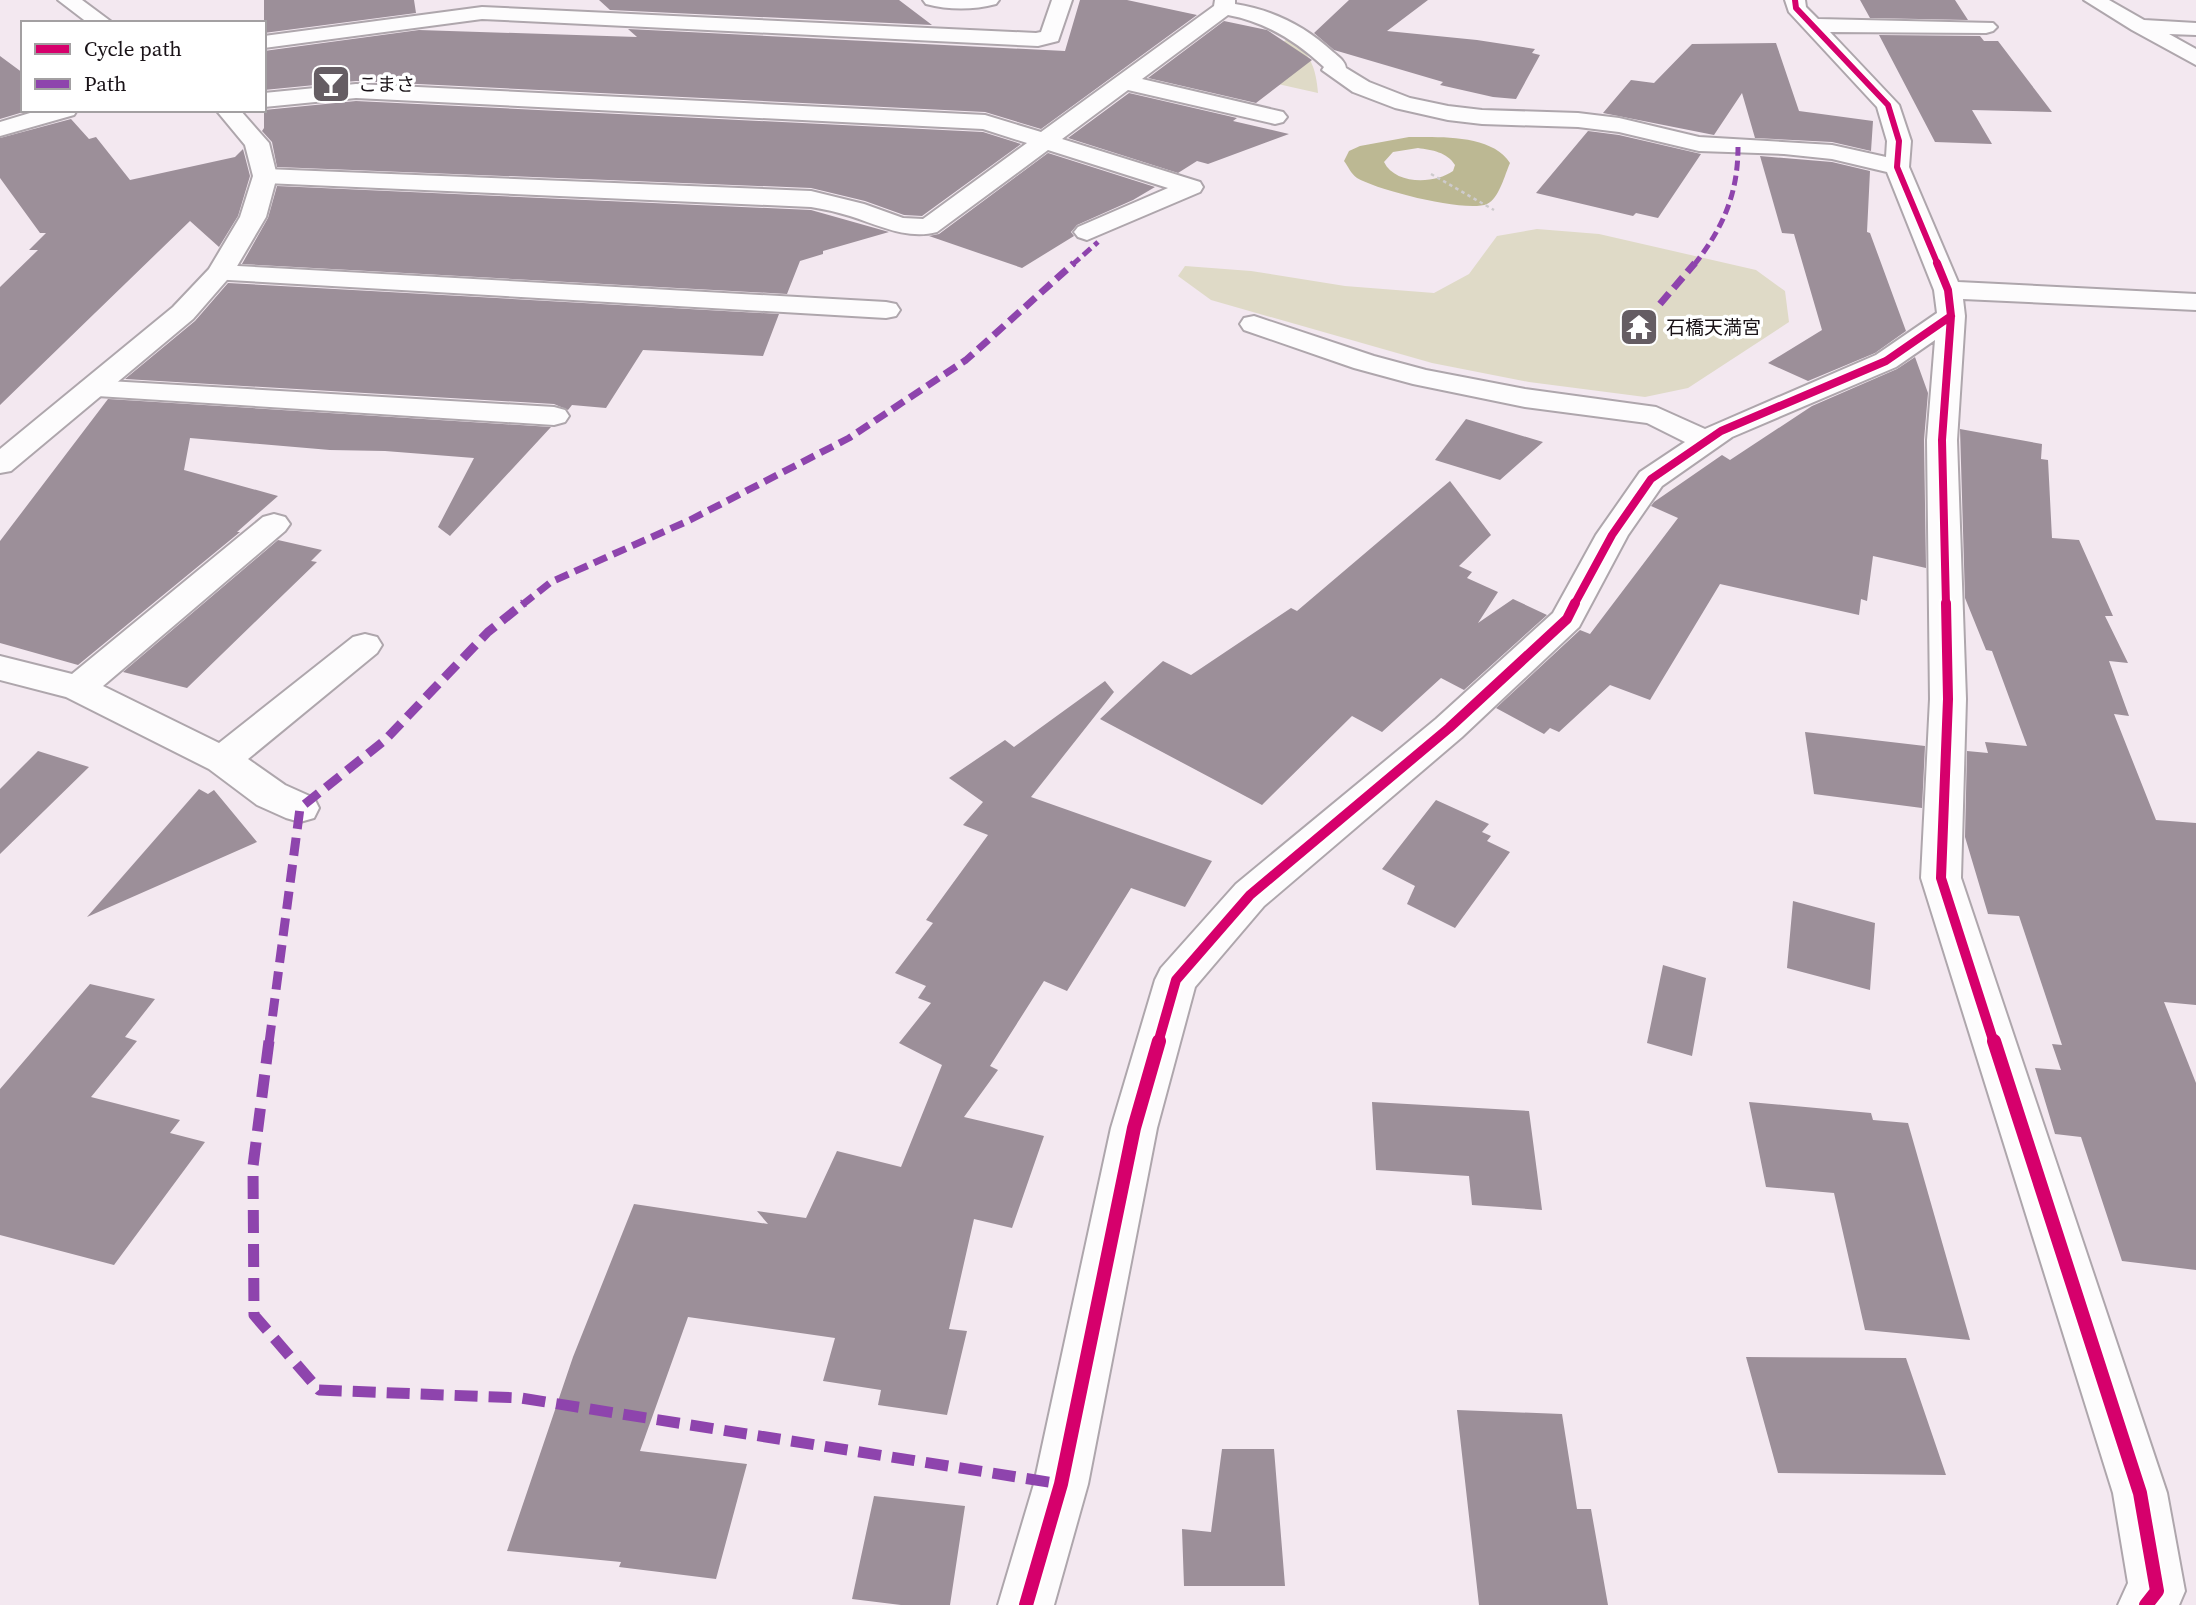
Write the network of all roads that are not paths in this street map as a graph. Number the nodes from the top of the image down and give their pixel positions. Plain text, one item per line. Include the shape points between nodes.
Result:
1 (68, 0) edge
2 (706, 0) edge
3 (933, 0) edge
4 (989, 0) edge
5 (1062, 0) edge
6 (2094, 0) edge
7 (1224, 4) edge
8 (477, 6) edge
9 (1803, 13) edge
10 (100, 21) edge
11 (732, 23) junction
12 (2139, 26) junction
13 (1986, 27) dead end
14 (2196, 29) edge
15 (266, 42) edge
16 (2196, 58) edge
17 (1124, 82) junction
18 (266, 100) edge
19 (59, 112) edge
20 (229, 112) edge
21 (1275, 117) dead end
22 (0, 129) edge
23 (1047, 140) junction
24 (1897, 167) junction
25 (265, 176) junction
26 (1087, 232) dead end
27 (220, 273) junction
28 (2196, 302) edge
29 (1950, 303) junction
30 (886, 310) dead end
31 (1254, 324) dead end
32 (91, 389) junction
33 (554, 416) dead end
34 (1706, 441) junction
35 (0, 464) edge
36 (274, 524) dead end
37 (365, 645) dead end
38 (0, 668) edge
39 (78, 688) junction
40 (222, 760) junction
41 (300, 808) dead end
42 (1026, 1605) edge
43 (2146, 1605) edge

1 - 10 street
2 - 11 street
3 - 4 street
5 - 11 street via 1050,36 1038,40
6 - 12 street
7 - 17 street
7 - 24 street via 1297,32 1336,66 1333,70 1403,103 1482,117 1619,125 1699,144 1832,152
8 - 11 street
8 - 15 street
9 - 13 street
9 - 24 street via 1888,105 1899,141
12 - 14 street
12 - 16 street
17 - 21 street
17 - 23 street
18 - 23 street via 356,91 940,118 985,122
19 - 22 street
20 - 25 street via 257,143
23 - 25 street via 928,227 900,225 811,199
23 - 26 street via 1191,187
24 - 29 street
25 - 27 street via 253,216
27 - 30 street
27 - 32 street via 183,313
28 - 29 street
29 - 34 street via 1886,361
29 - 43 street via 1942,440 1948,699 1941,877 2140,1493 2157,1591
31 - 34 street via 1423,378 1656,416
32 - 33 street
32 - 35 street
34 - 42 street via 1651,479 1612,535 1567,619 1449,729 1250,895 1176,980 1134,1128 1061,1485
36 - 39 street
37 - 40 street
38 - 39 street
39 - 40 street
40 - 41 street via 271,795

